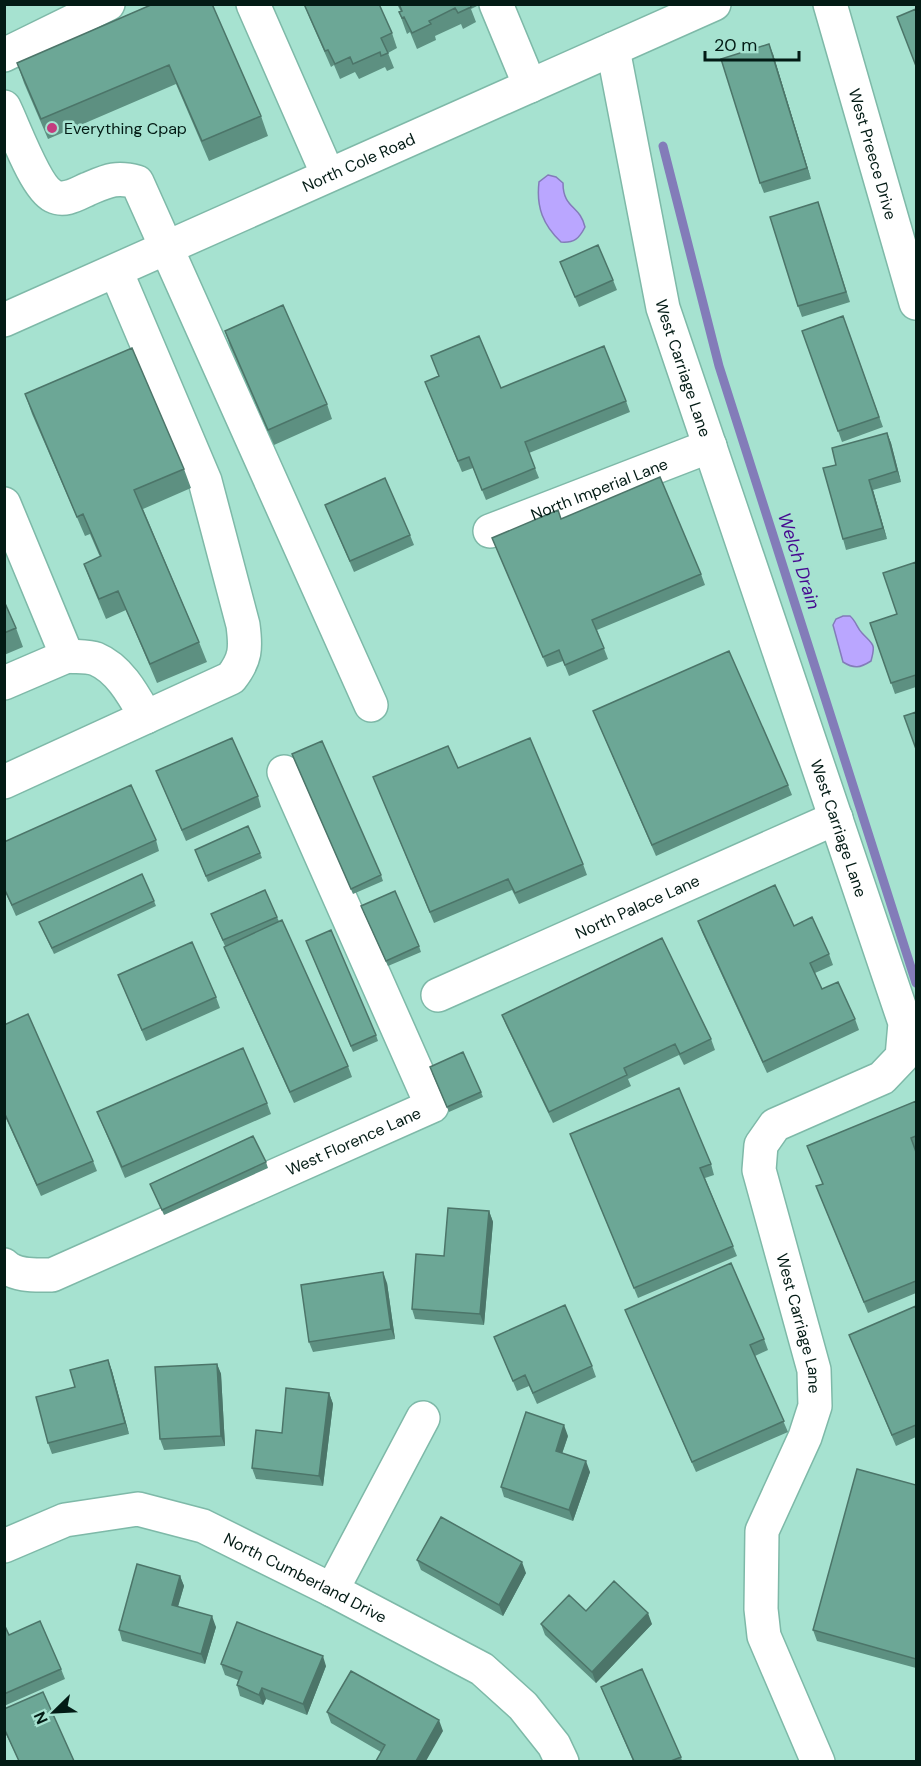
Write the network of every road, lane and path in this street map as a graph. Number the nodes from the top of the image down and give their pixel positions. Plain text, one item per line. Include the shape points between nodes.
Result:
1 (108, 4) edge
2 (253, 4) edge
3 (496, 4) edge
4 (714, 4) edge
5 (830, 4) edge
6 (613, 49) junction
7 (4, 55) edge
8 (530, 86) junction
9 (4, 107) edge
10 (328, 175) junction
11 (167, 248) junction
12 (116, 271) junction
13 (916, 303) edge
14 (6, 315) edge
15 (710, 447) junction
16 (4, 504) edge
17 (490, 531) dead end
18 (67, 656) junction
19 (4, 683) edge
20 (371, 705) dead end
21 (146, 717) junction
22 (284, 772) dead end
23 (4, 782) edge
24 (836, 818) junction
25 (438, 995) dead end
26 (4, 1265) edge
27 (423, 1418) dead end
28 (4, 1546) edge
29 (332, 1590) junction
30 (562, 1761) edge
31 (818, 1761) edge

1 - 7 street
2 - 10 street
3 - 8 street
4 - 6 street, North Cole Road
5 - 13 street, West Preece Drive
6 - 8 street, North Cole Road
6 - 15 street, West Carriage Lane via 663,308
8 - 10 street, North Cole Road
9 - 11 street via 40,184 53,196 69,198 122,178 137,182
10 - 11 street, North Cole Road
11 - 12 street, North Cole Road
11 - 20 street
12 - 14 street, North Cole Road
12 - 21 street via 206,481 246,648 240,667 231,678
15 - 17 street, North Imperial Lane
15 - 24 street, West Carriage Lane
16 - 18 street
18 - 19 street
18 - 21 street via 95,658 114,671 134,694
21 - 23 street
22 - 26 street, West Florence Lane via 432,1106 52,1275 29,1275
24 - 25 street, North Palace Lane
24 - 31 street, West Carriage Lane via 905,1023 902,1057 882,1077 776,1125 761,1145 759,1170 814,1370 815,1406 762,1531 761,1609 764,1636
27 - 29 street
28 - 29 street, North Cumberland Drive via 65,1520 138,1509 203,1526
29 - 30 street, North Cumberland Drive via 482,1669 523,1706

